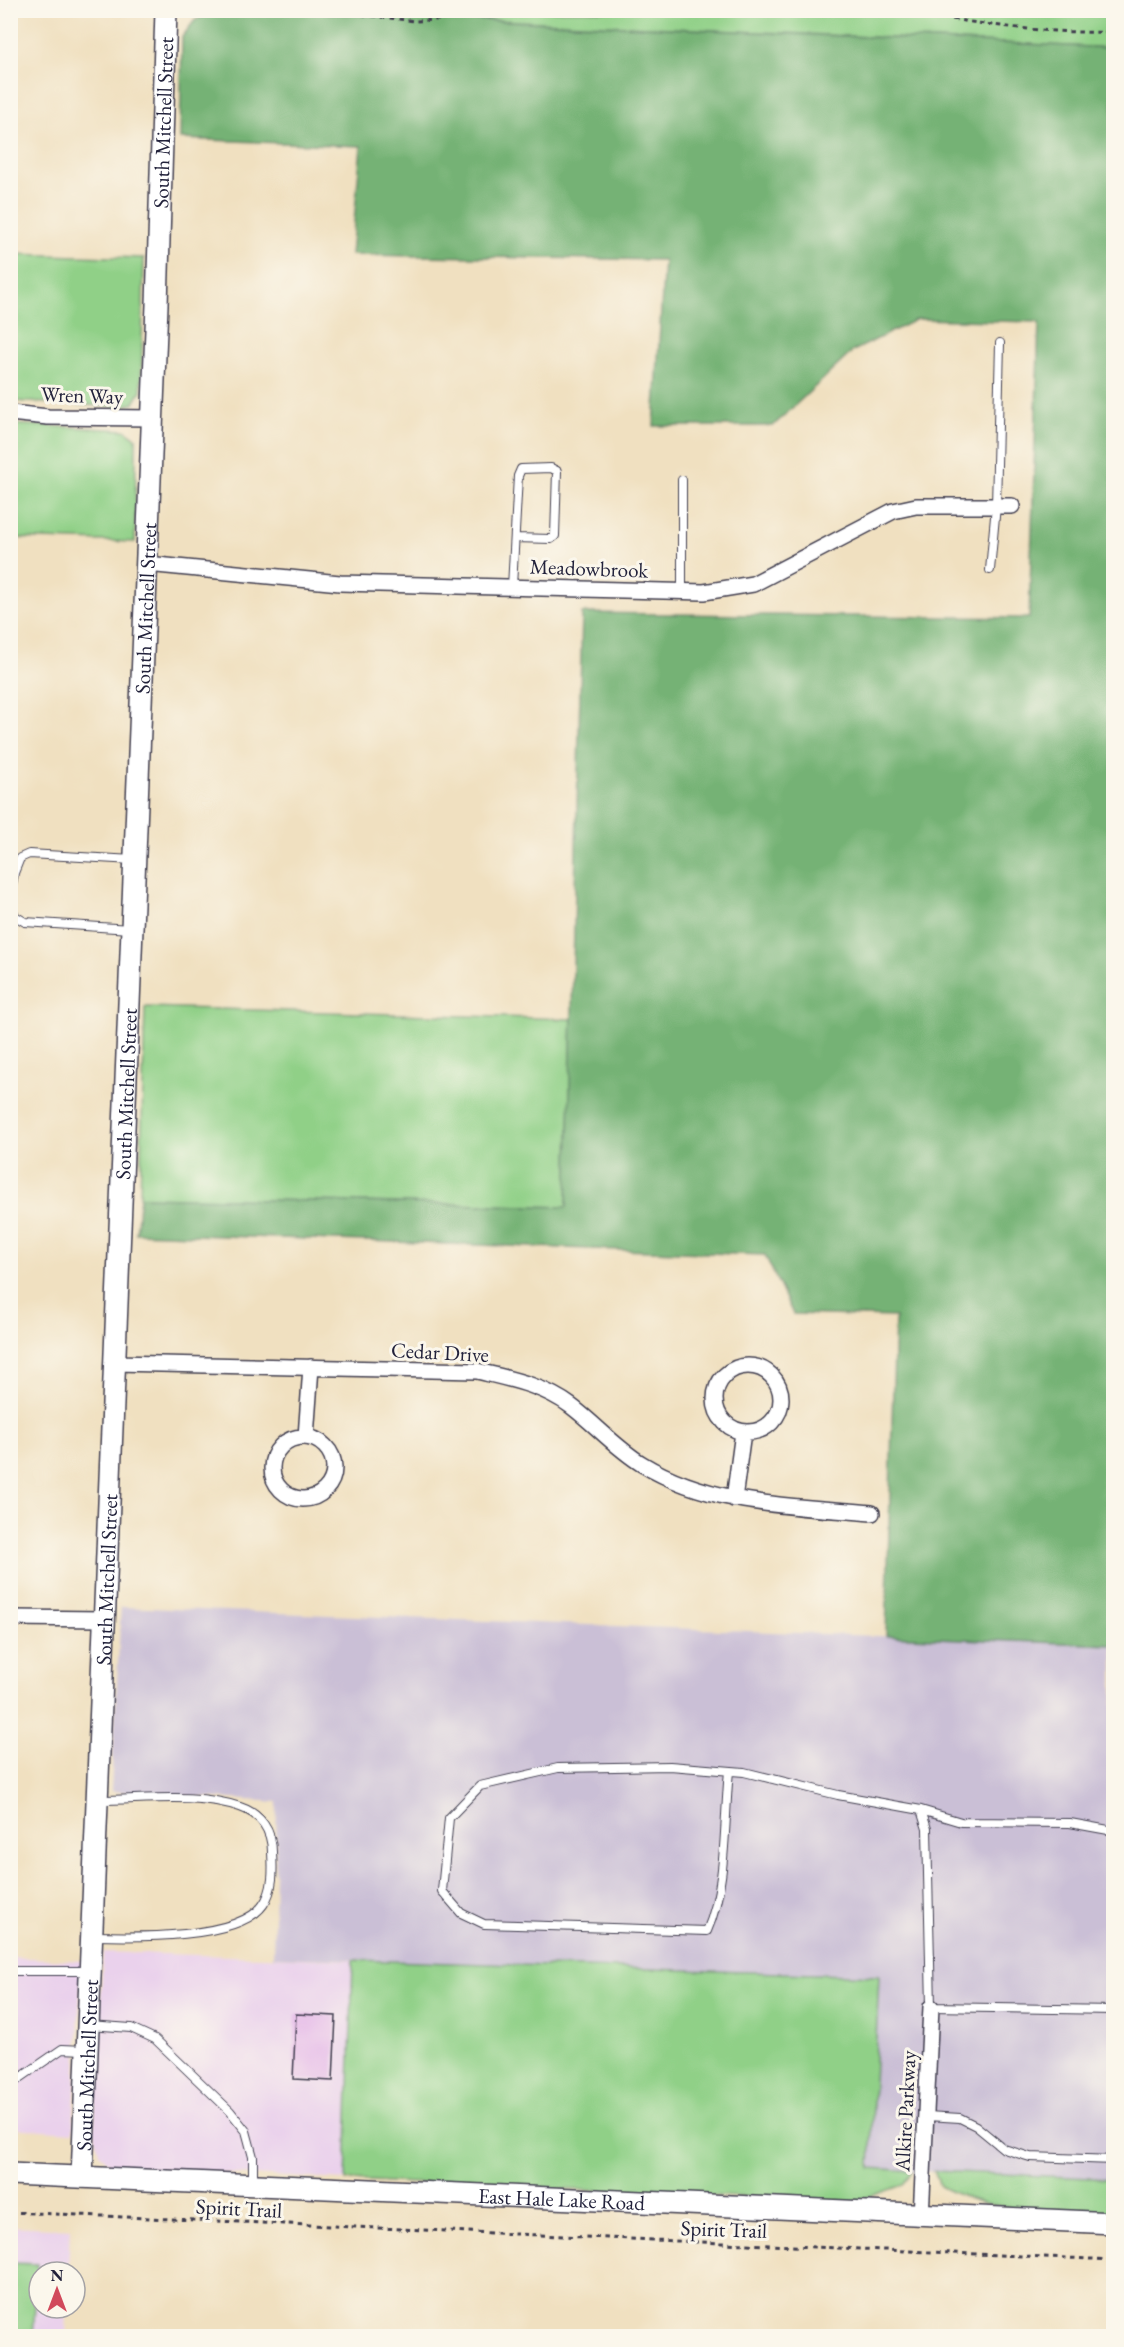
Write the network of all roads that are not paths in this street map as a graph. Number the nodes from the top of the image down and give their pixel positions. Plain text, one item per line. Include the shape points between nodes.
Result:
1 (166, 10) edge
2 (999, 343) dead end
3 (10, 413) edge
4 (153, 418) junction
5 (682, 480) dead end
6 (996, 506) junction
7 (1012, 506) dead end
8 (515, 538) junction
9 (147, 564) junction
10 (990, 570) dead end
11 (512, 586) junction
12 (682, 593) junction
13 (135, 860) junction
14 (10, 898) edge
15 (10, 903) edge
16 (132, 929) junction
17 (116, 1364) junction
18 (310, 1367) junction
19 (743, 1432) junction
20 (306, 1437) junction
21 (734, 1499) junction
22 (872, 1513) dead end
23 (10, 1618) edge
24 (104, 1619) junction
25 (729, 1771) junction
26 (96, 1800) junction
27 (921, 1810) junction
28 (1113, 1831) edge
29 (90, 1936) junction
30 (10, 1971) edge
31 (89, 1971) junction
32 (931, 2007) junction
33 (1113, 2010) edge
34 (87, 2025) junction
35 (87, 2050) junction
36 (10, 2085) edge
37 (927, 2116) junction
38 (1113, 2160) edge
39 (10, 2174) edge
40 (82, 2177) junction
41 (253, 2186) junction
42 (921, 2217) junction
43 (1113, 2223) edge

1 - 4 street, South Mitchell Street
2 - 6 lane
3 - 4 street, Wren Way
4 - 9 street, South Mitchell Street
5 - 12 lane
6 - 7 street, Meadowbrook
6 - 10 lane
6 - 12 street, Meadowbrook via 916,506 893,511 753,584
8 - 8 lane via 521,469 552,468 556,471 555,536
8 - 11 lane
9 - 11 street, Meadowbrook via 340,583
9 - 13 street, South Mitchell Street
11 - 12 street, Meadowbrook
13 - 14 lane via 29,854 20,858
13 - 16 street, South Mitchell Street
15 - 16 lane via 15,916 25,922
16 - 17 street, South Mitchell Street
17 - 18 street, Cedar Drive
17 - 24 street, South Mitchell Street
18 - 20 street
18 - 21 street, Cedar Drive via 477,1371 524,1382 569,1405 640,1463 685,1486
19 - 19 street via 764,1428 781,1401 775,1380 758,1368 747,1366 736,1368 719,1382 715,1403 724,1422
19 - 21 street
20 - 20 street via 325,1445 334,1473 324,1491 305,1499 295,1498 278,1487 272,1467 279,1448
21 - 22 street, Cedar Drive
23 - 24 street
24 - 26 street, South Mitchell Street
25 - 25 lane via 670,1766 558,1768 480,1786 449,1818 442,1891 460,1913 484,1924 707,1931 716,1904
25 - 27 lane
26 - 29 street, South Mitchell Street
26 - 29 lane via 196,1799 241,1807 259,1817 270,1832 271,1889 263,1906 250,1917 218,1930
27 - 28 lane via 961,1822 1070,1823
27 - 32 lane via 927,1829
29 - 31 street, South Mitchell Street
30 - 31 lane
31 - 34 street, South Mitchell Street
32 - 33 lane
32 - 37 street, Alkire Parkway
34 - 35 street, South Mitchell Street
34 - 41 lane via 131,2028 155,2039 231,2111 246,2131 253,2157
35 - 36 lane via 63,2049
35 - 40 street, South Mitchell Street
37 - 38 lane via 960,2118 1004,2149 1030,2157
37 - 42 street, Alkire Parkway
39 - 40 street, East Hale Lake Road
40 - 41 street, East Hale Lake Road
41 - 42 street, East Hale Lake Road
42 - 43 street, East Hale Lake Road

